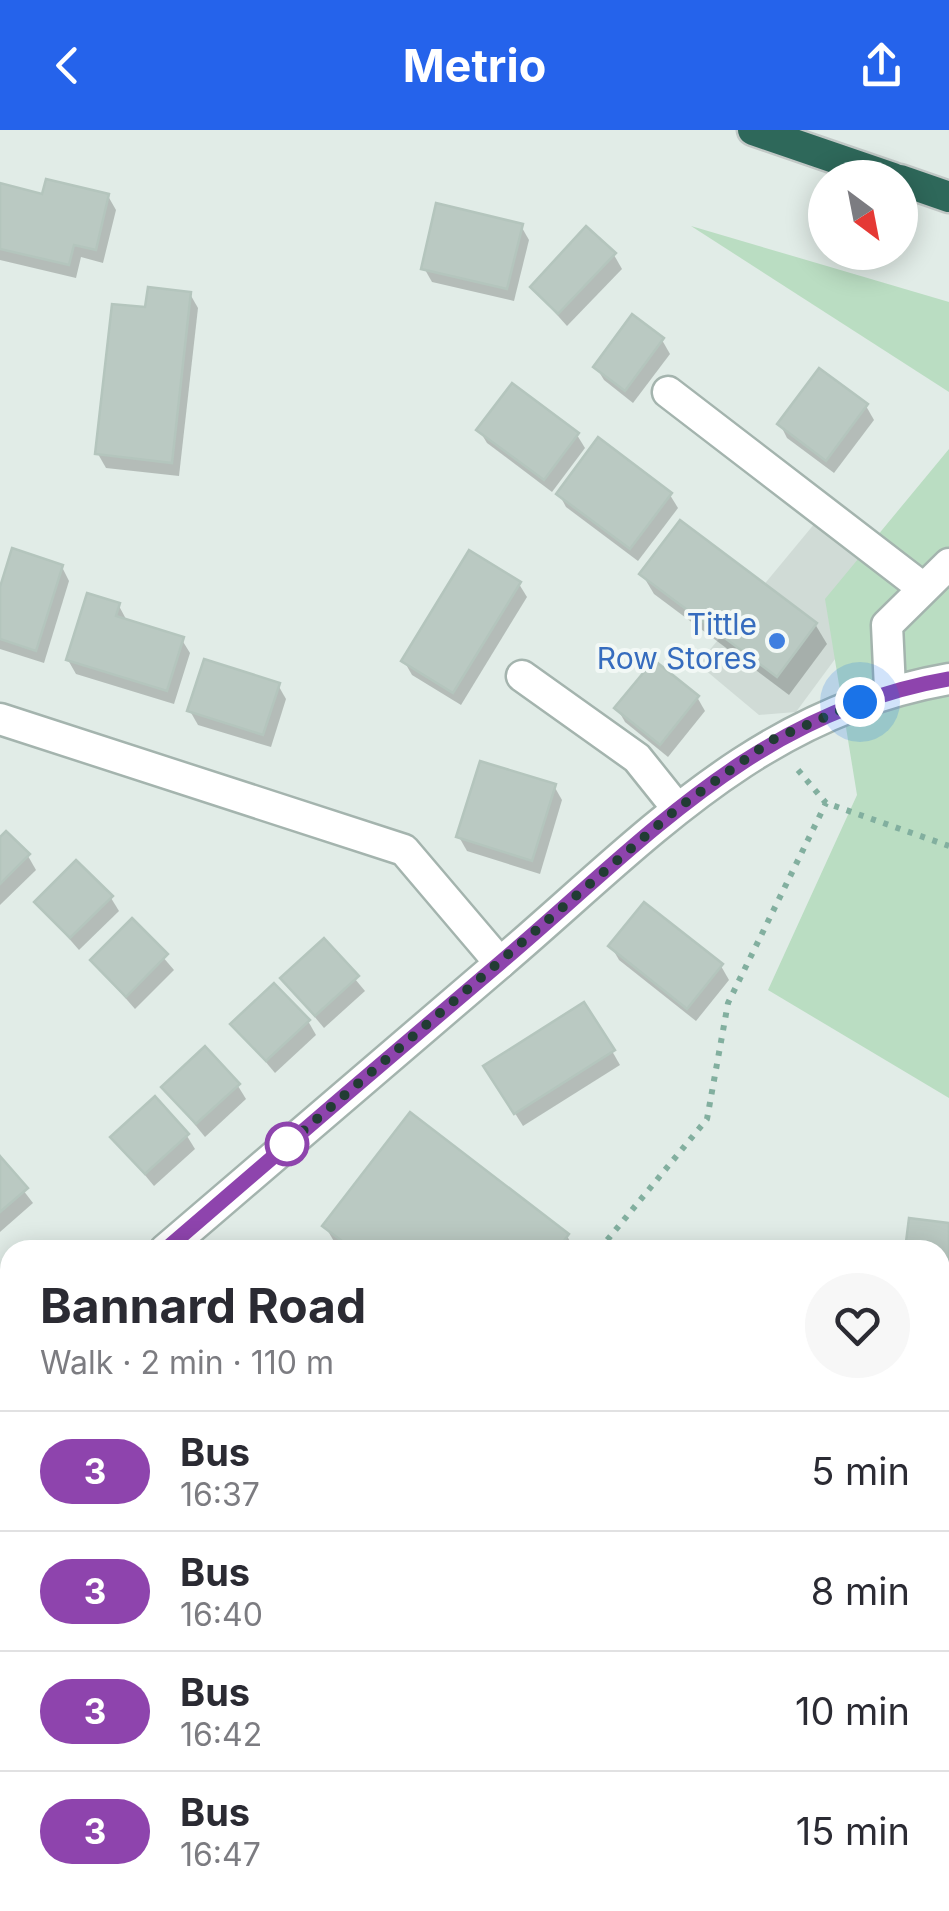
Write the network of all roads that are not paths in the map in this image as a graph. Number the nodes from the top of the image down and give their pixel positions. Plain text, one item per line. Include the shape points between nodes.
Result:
1 (753, 130) edge
2 (841, 160) edge
3 (918, 186) edge
4 (949, 197) edge
5 (668, 392) dead end
6 (949, 564) edge
7 (923, 588) junction
8 (522, 676) dead end
9 (949, 679) edge
10 (890, 689) junction
11 (0, 720) edge
12 (678, 808) junction
13 (500, 963) junction
14 (177, 1240) edge

1 - 2 highway
3 - 4 highway
5 - 7 street
6 - 7 street
7 - 10 street via 887,625
8 - 12 street via 637,758
9 - 10 street
10 - 12 street via 772,740
11 - 13 street via 404,850
12 - 13 street
13 - 14 street

